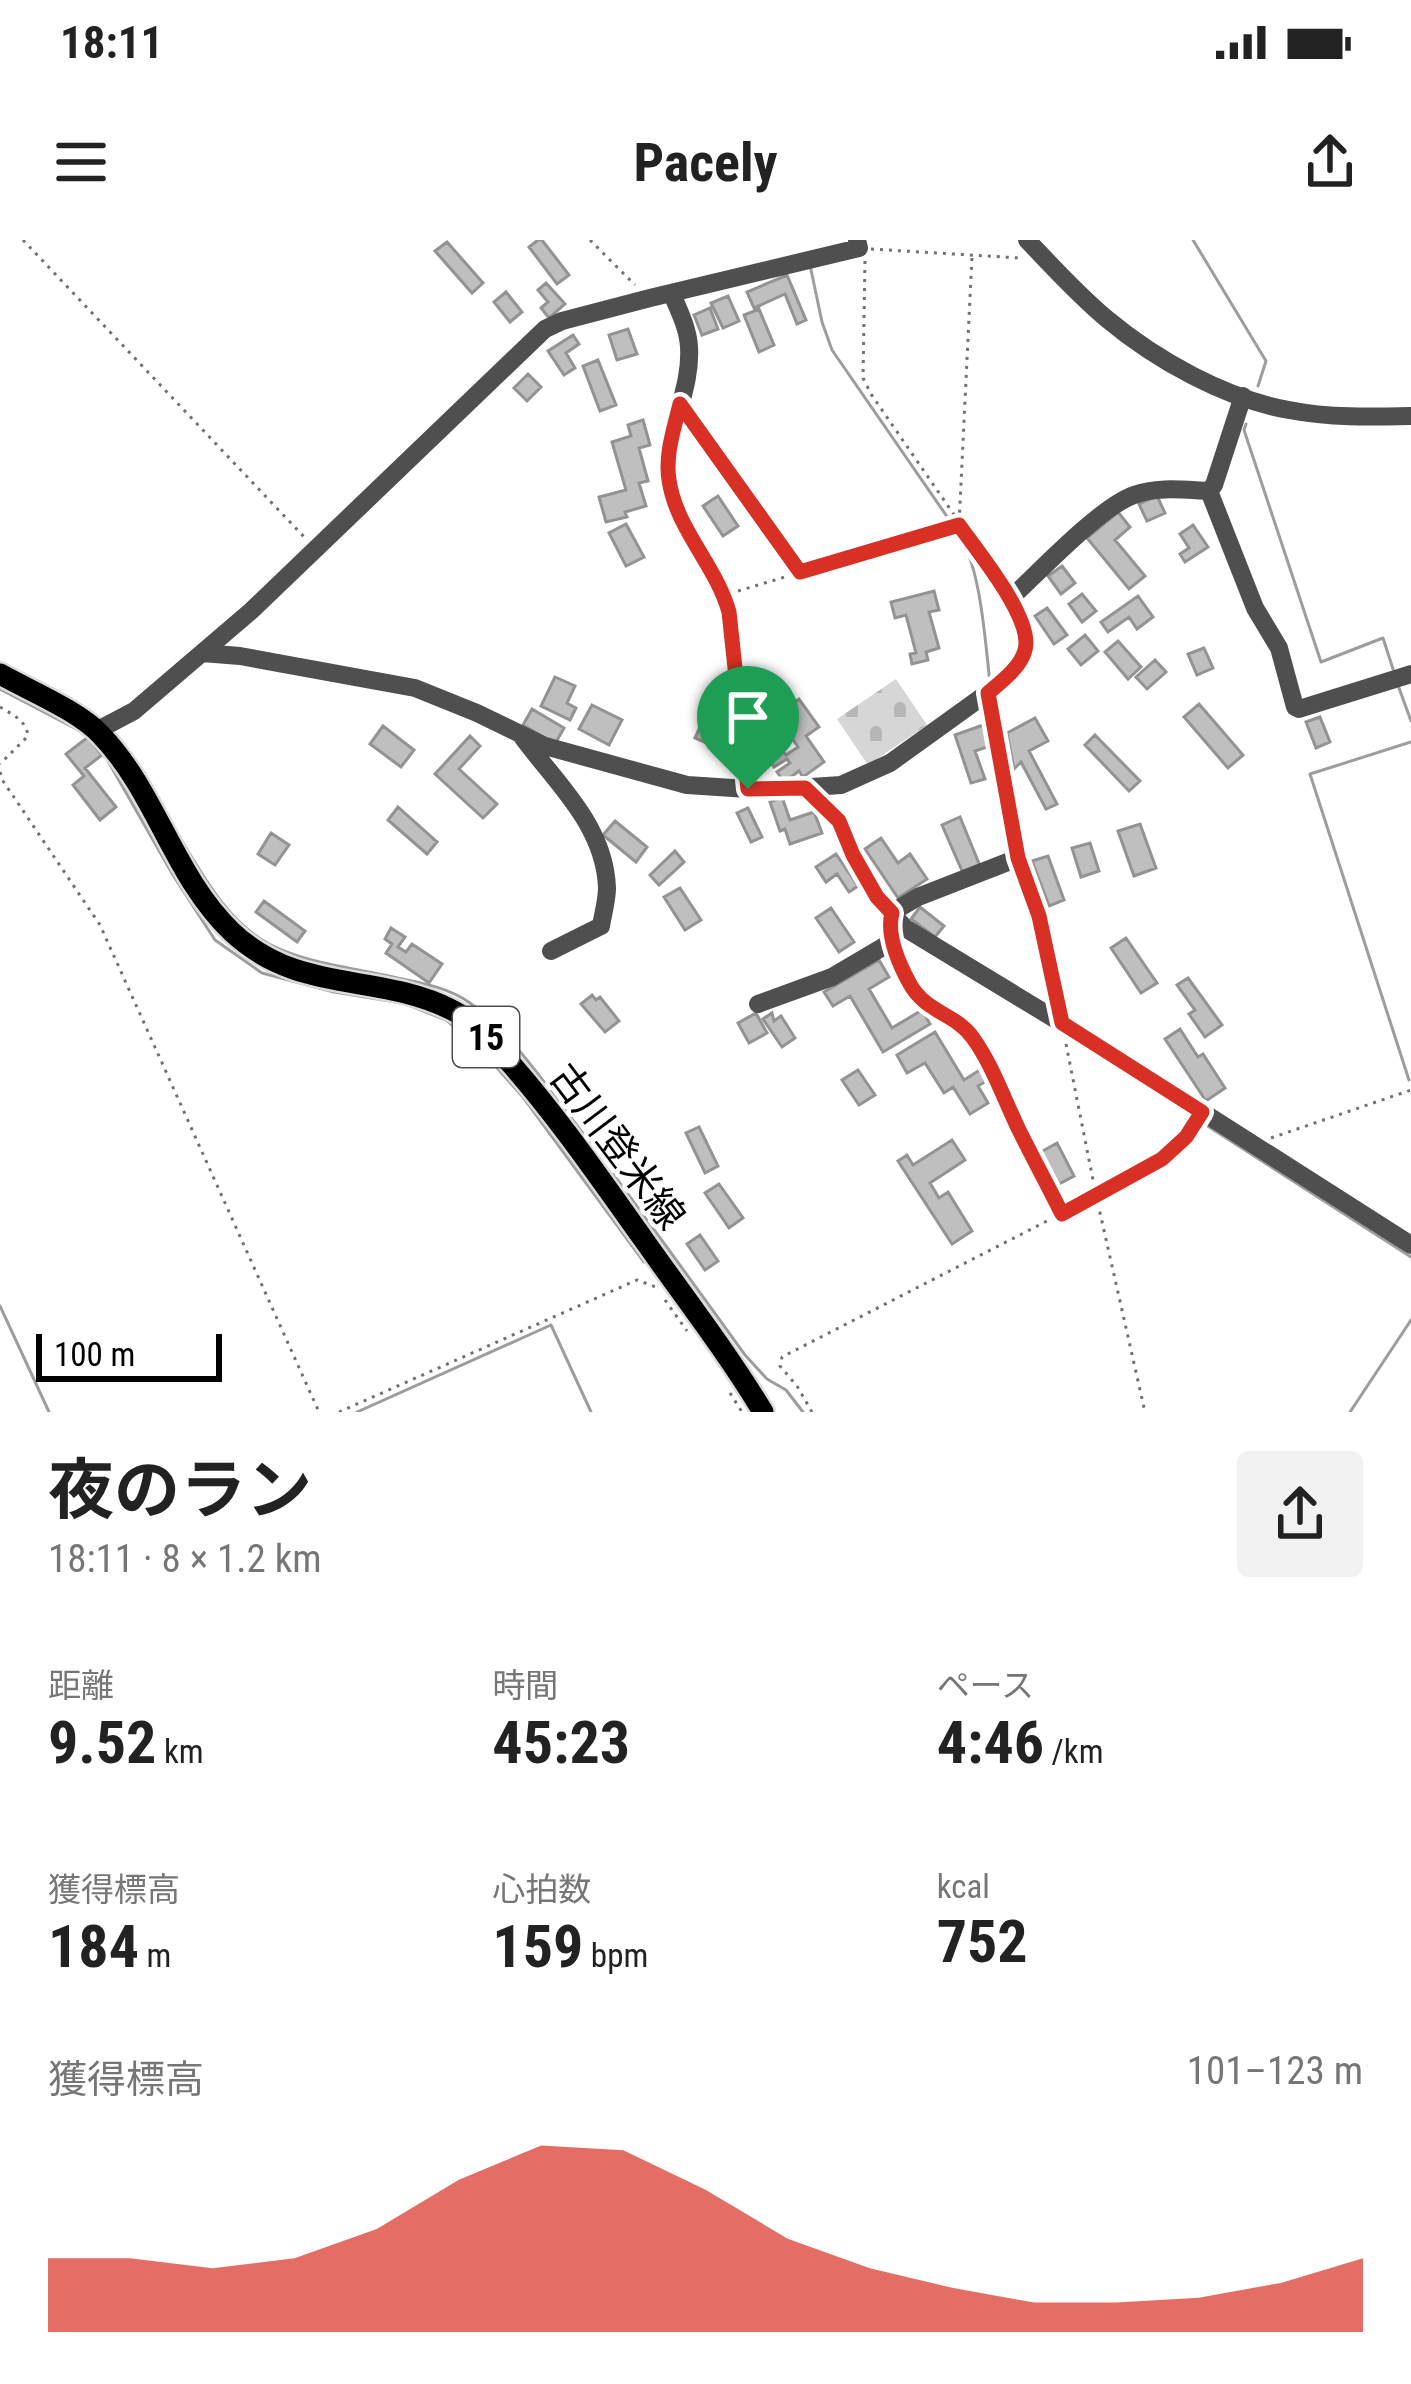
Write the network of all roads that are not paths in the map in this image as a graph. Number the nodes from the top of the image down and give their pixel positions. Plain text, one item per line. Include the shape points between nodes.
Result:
1 (1029, 243) edge
2 (858, 244) edge
3 (672, 294) junction
4 (1243, 396) junction
5 (1411, 416) edge
6 (1210, 491) junction
7 (202, 653) junction
8 (0, 674) edge
9 (1411, 674) edge
10 (992, 690) junction
11 (98, 730) junction
12 (520, 734) junction
13 (805, 788) junction
14 (748, 789) junction
15 (1018, 858) junction
16 (892, 913) junction
17 (893, 941) junction
18 (551, 951) dead end
19 (758, 1004) dead end
20 (1062, 1023) junction
21 (1062, 1214) road end
22 (1411, 1245) edge
23 (763, 1412) edge

1 - 4 street via 1138,344
2 - 3 street
3 - 7 street via 545,329
3 - 14 street via 689,347 669,480 729,612
4 - 5 street via 1331,416
4 - 6 street
6 - 9 street via 1279,648 1295,706
6 - 10 street via 1151,491 1112,506 1011,598 1026,649
7 - 11 street via 134,711
7 - 12 street via 415,688
8 - 11 main road, 古川登米線 / 15
10 - 13 street via 890,763 841,785
10 - 15 street
11 - 23 main road, 古川登米線 / 15 via 234,934 300,973 412,994 456,1011 492,1043 569,1135
12 - 14 street via 687,785
12 - 18 street via 585,816 604,859 601,926
13 - 14 street
13 - 16 street via 839,821
15 - 16 street
15 - 20 street
16 - 17 street
16 - 20 street
17 - 19 street via 832,977
17 - 21 street via 926,1005 973,1037
20 - 22 street

